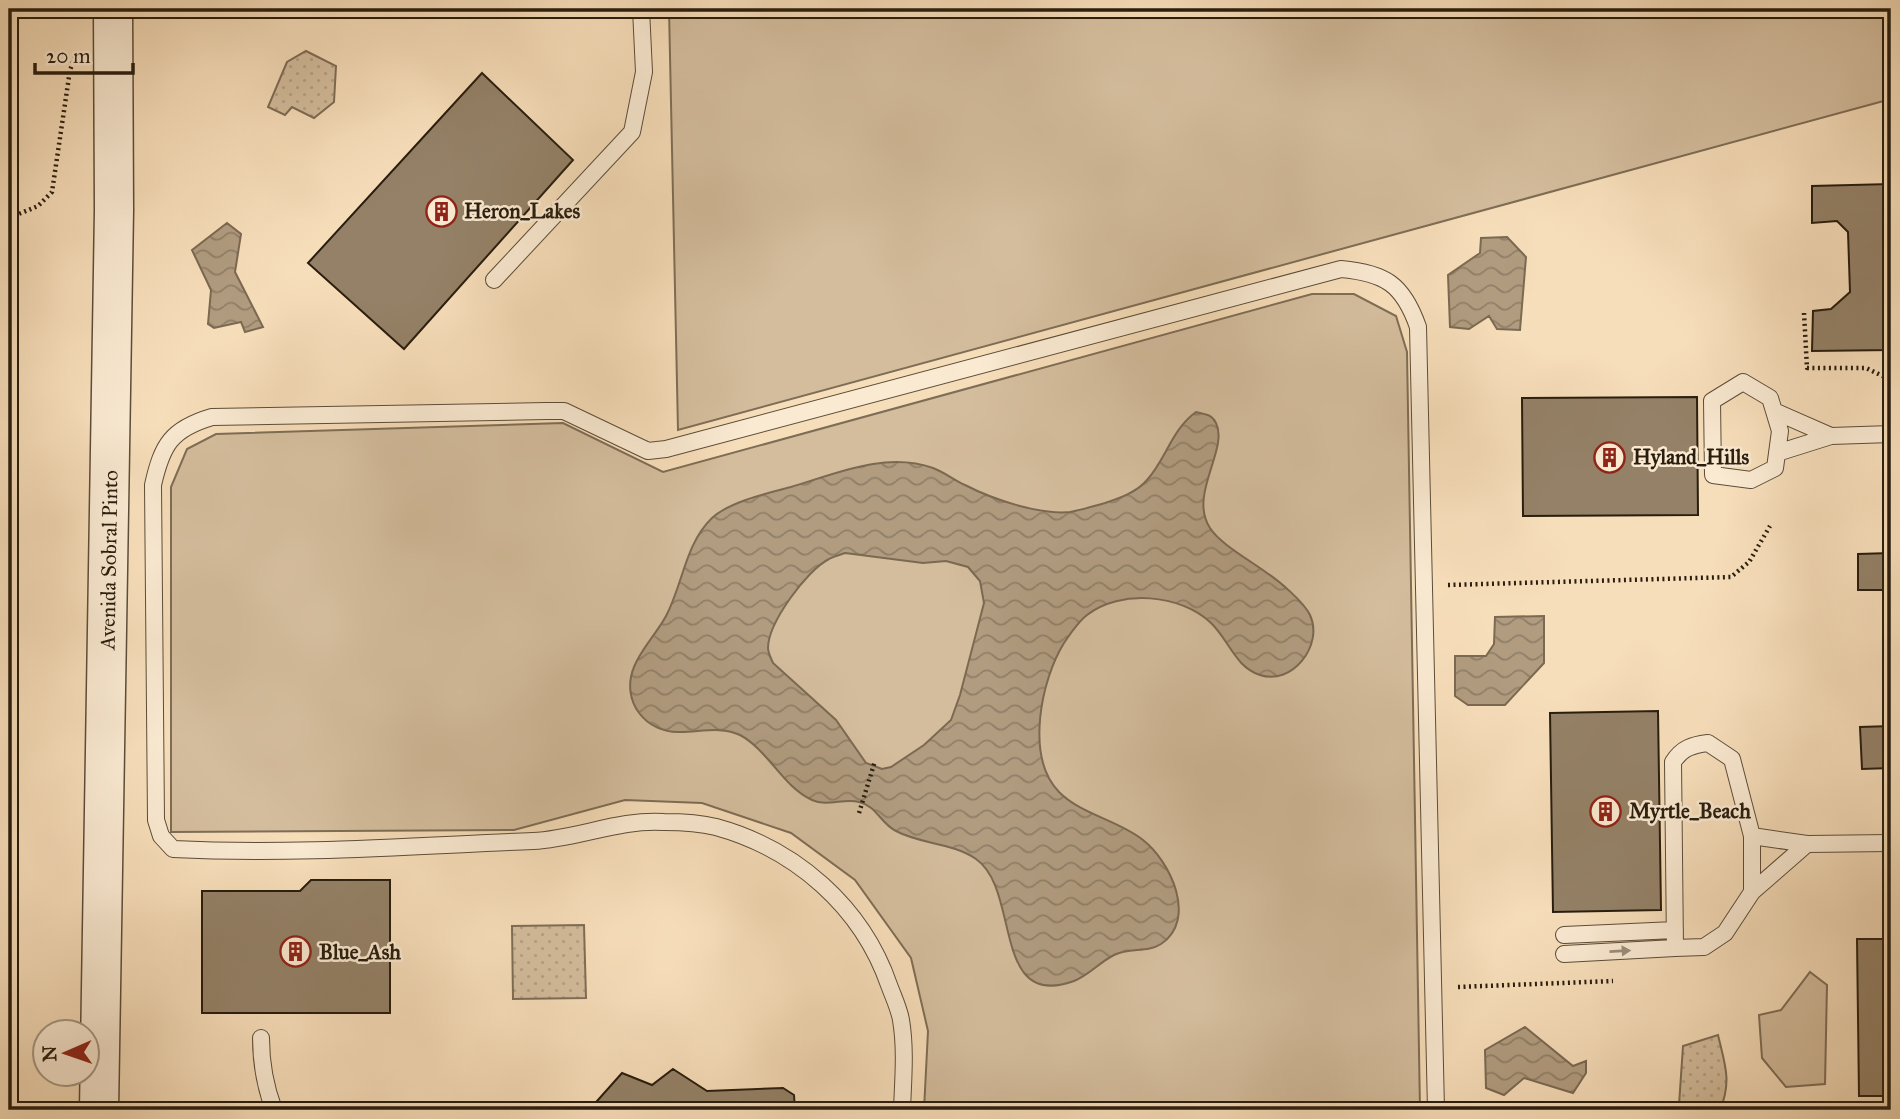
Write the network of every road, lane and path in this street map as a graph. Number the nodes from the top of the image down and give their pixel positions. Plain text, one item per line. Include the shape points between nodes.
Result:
1 (641, 9) edge
2 (120, 11) edge
3 (78, 50) dead end
4 (9, 218) edge
5 (494, 280) dead end
6 (1804, 313) dead end
7 (1891, 380) edge
8 (1774, 411) junction
9 (1891, 434) edge
10 (1831, 436) junction
11 (1777, 453) junction
12 (1770, 526) dead end
13 (1423, 586) junction
14 (875, 761) dead end
15 (859, 813) dead end
16 (1752, 836) junction
17 (1891, 843) edge
18 (1807, 844) junction
19 (1752, 892) junction
20 (1675, 930) junction
21 (1564, 935) dead end
22 (1675, 948) junction
23 (1564, 954) dead end
24 (1613, 981) dead end
25 (1433, 988) junction
26 (261, 1038) dead end
27 (99, 1110) edge
28 (274, 1110) edge
29 (902, 1110) edge
30 (1436, 1110) edge

1 - 5 lane via 644,72 632,132
2 - 27 street, Avenida Sobral Pinto
3 - 4 path via 70,70 52,192 38,206
6 - 7 path via 1807,368 1866,368
8 - 10 lane
8 - 11 lane via 1780,431
8 - 11 lane via 1770,398 1743,382 1712,401 1713,475 1751,480 1775,468
9 - 10 lane
10 - 11 lane
12 - 13 path via 1749,562 1731,577
13 - 25 lane
13 - 29 lane via 1418,327 1406,298 1395,286 1364,271 1341,269 666,449 648,451 564,411 212,417 194,422 167,442 153,485 156,820 161,836 173,849 242,853 550,840 661,821 715,827 755,841 794,861 824,886 852,915 881,961 901,1019
14 - 15 path
16 - 18 lane
16 - 19 lane
16 - 20 lane via 1732,758 1708,743 1679,752 1673,762
17 - 18 lane
18 - 19 lane
19 - 22 lane via 1725,933 1704,947
20 - 21 lane
20 - 22 lane
23 -> 22 lane
24 - 25 path
25 - 30 lane
26 - 28 lane via 261,1065

